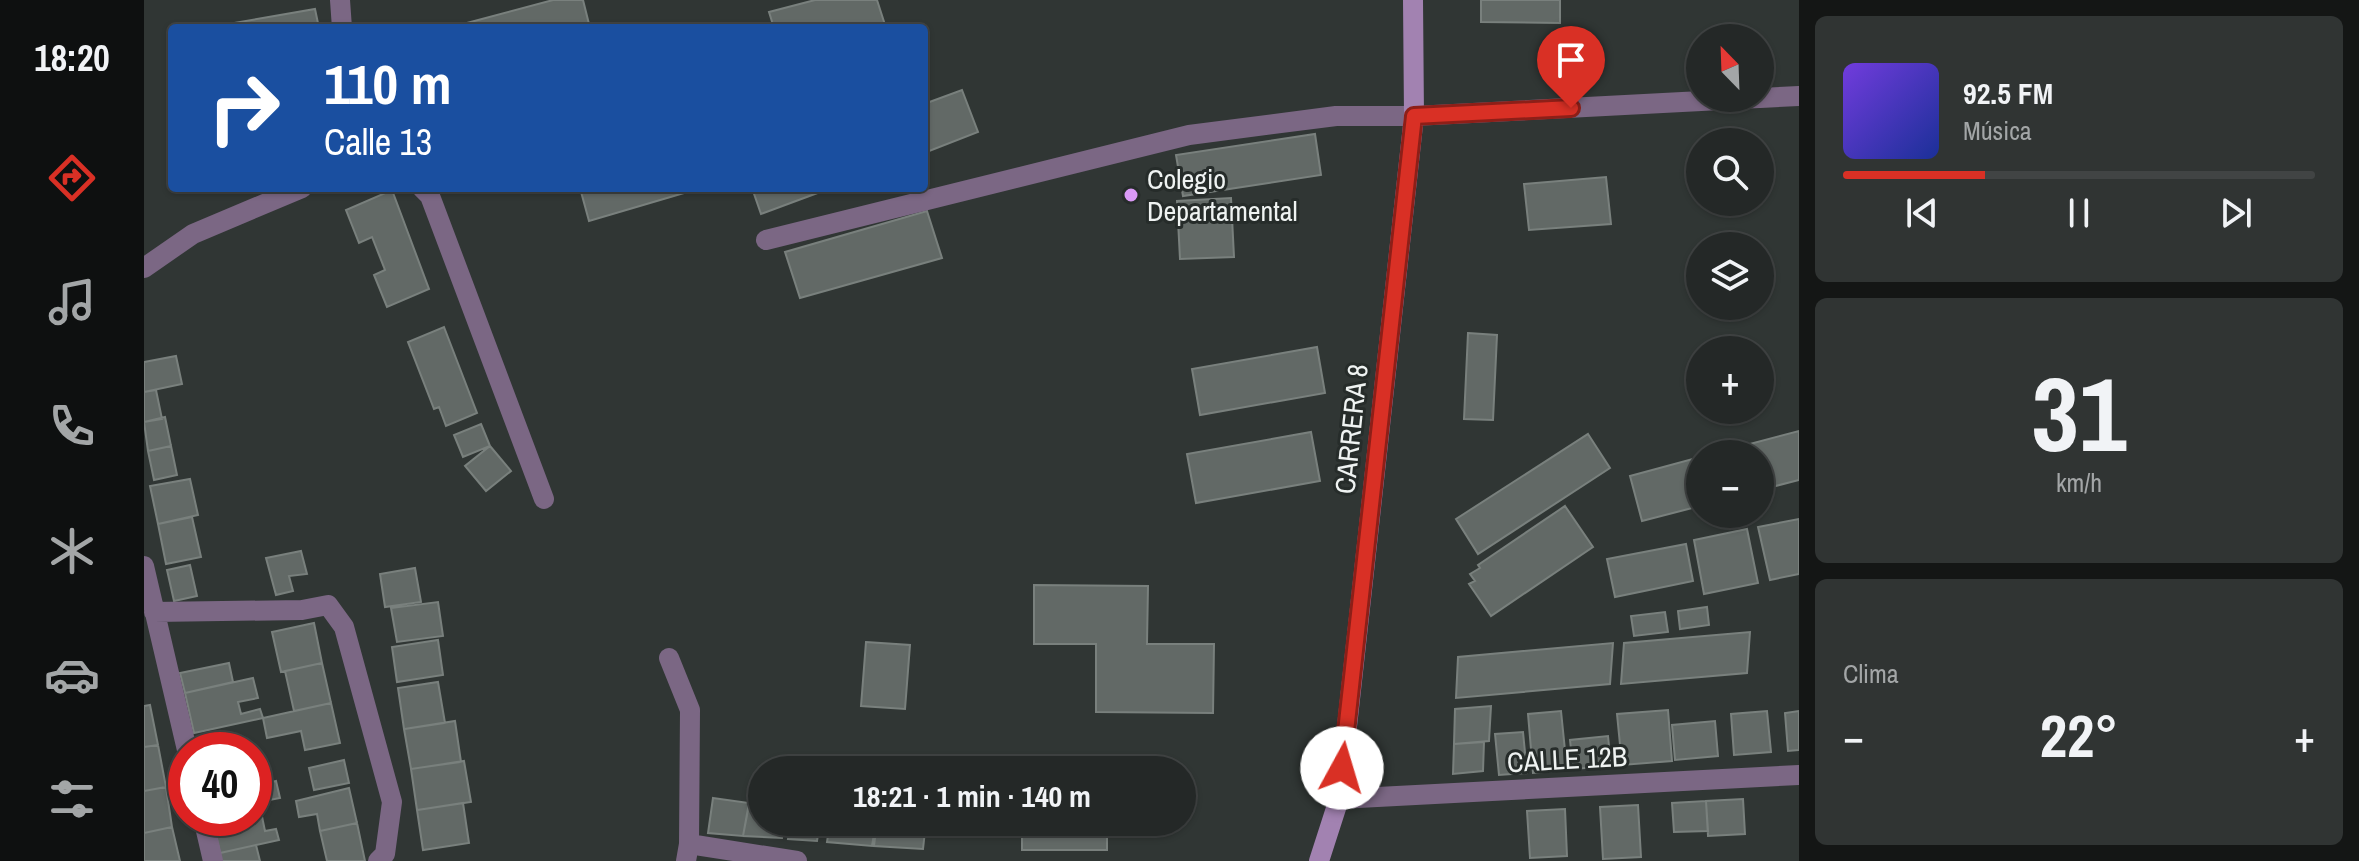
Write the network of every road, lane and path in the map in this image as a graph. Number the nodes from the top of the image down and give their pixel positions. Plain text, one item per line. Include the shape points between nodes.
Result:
1 (340, 0) edge
2 (1413, 0) edge
3 (342, 24) edge
4 (1799, 96) edge
5 (1774, 97) edge
6 (1686, 102) edge
7 (1414, 116) junction
8 (293, 192) edge
9 (426, 192) edge
10 (766, 240) dead end
11 (144, 268) edge
12 (544, 499) dead end
13 (144, 566) edge
14 (154, 612) junction
15 (669, 658) dead end
16 (183, 732) edge
17 (1799, 775) edge
18 (1339, 799) junction
19 (207, 836) edge
20 (687, 852) edge
21 (213, 861) edge
22 (378, 861) edge
23 (797, 861) edge
24 (1319, 861) edge

1 - 3 street
2 - 7 street, CARRERA 8
4 - 5 street
6 - 7 street
7 - 10 street via 1336,116 1189,135
7 - 18 street, CARRERA 8
8 - 11 street via 193,234
9 - 12 street
13 - 14 street
14 - 16 street
14 - 22 street via 328,605 344,627 392,802 385,854
15 - 20 street via 690,710
17 - 18 street, CALLE 12B
18 - 24 street, CARRERA 8
19 - 21 street
20 - 23 street

